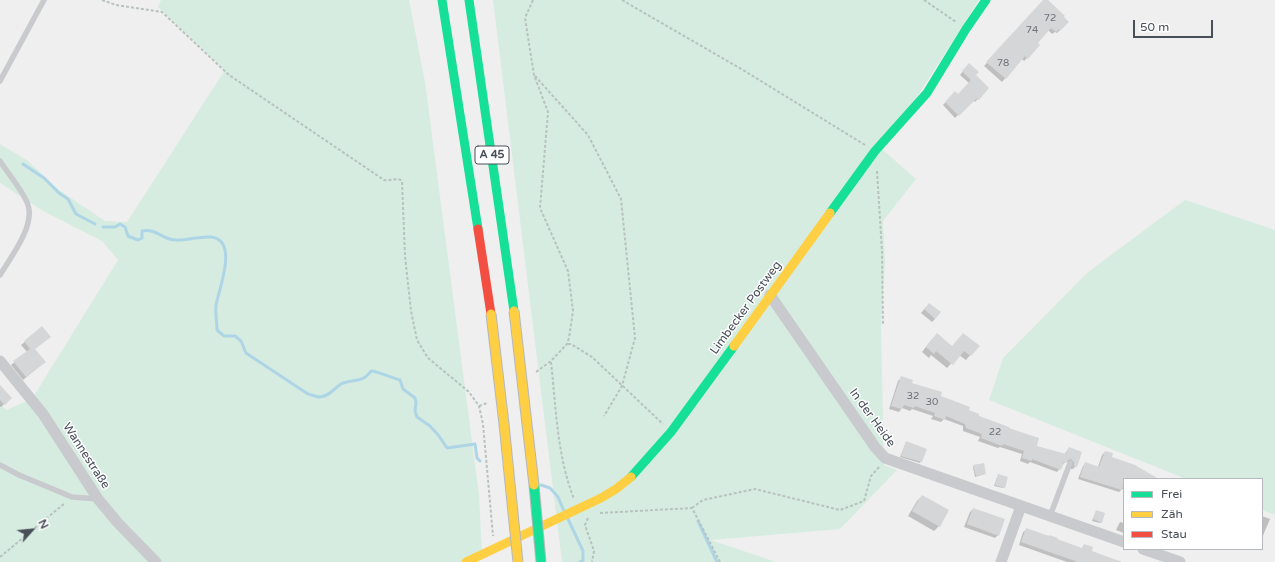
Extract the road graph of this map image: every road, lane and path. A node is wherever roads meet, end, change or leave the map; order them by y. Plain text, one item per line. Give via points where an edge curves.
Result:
1 (44, 0) edge
2 (102, 0) edge
3 (442, 0) edge
4 (469, 0) edge
5 (533, 0) edge
6 (622, 0) edge
7 (630, 0) edge
8 (924, 0) edge
9 (986, 0) edge
10 (628, 3) junction
11 (966, 29) junction
12 (534, 75) junction
13 (0, 81) edge
14 (875, 151) junction
15 (0, 161) edge
16 (0, 275) edge
17 (770, 295) junction
18 (883, 325) dead end
19 (567, 344) junction
20 (0, 361) edge
21 (551, 361) junction
22 (533, 374) dead end
23 (622, 386) junction
24 (490, 402) dead end
25 (479, 406) junction
26 (604, 416) dead end
27 (671, 432) junction
28 (886, 458) junction
29 (1070, 463) dead end
30 (0, 465) edge
31 (72, 497) junction
32 (98, 499) junction
33 (1021, 506) junction
34 (692, 508) junction
35 (577, 510) junction
36 (598, 513) dead end
37 (1050, 516) junction
38 (1123, 542) edge
39 (495, 547) junction
40 (1146, 550) edge
41 (0, 558) edge
42 (156, 562) edge
43 (466, 562) edge
44 (518, 562) edge
45 (541, 562) edge
46 (592, 562) edge
47 (720, 562) edge
48 (1001, 562) edge
49 (1180, 562) edge

1 - 13 lane
2 - 25 path via 116,5 162,12 229,75 384,180 402,181 410,311 417,340 428,358 468,392
3 - 44 main road, A 45, bridge via 491,314
4 - 45 main road, A 45, bridge via 514,311
5 - 12 path via 524,18
6 - 10 path
7 - 10 path
8 - 11 path
9 - 11 main road, Limbecker Postweg
10 - 14 path
11 - 14 main road, Limbecker Postweg via 927,93
12 - 19 path via 548,112 540,208 568,271 573,311
12 - 23 path via 588,135 621,199 635,338
14 - 17 main road, Limbecker Postweg
14 - 18 path via 882,251
15 - 16 lane via 28,204 30,212 24,234
17 - 27 main road, Limbecker Postweg
17 - 28 street, In der Heide via 875,447
19 - 21 path
19 - 23 path via 592,357
20 - 32 street, Wannestraße via 43,414
21 - 22 path
21 - 35 path via 565,475
23 - 26 path
23 - 27 path
24 - 25 path
25 - 39 path
27 - 35 main road, Limbecker Postweg via 628,480
28 - 33 street, In der Heide
28 - 34 path via 871,476 864,501 840,510 755,489 703,500
29 - 37 lane
30 - 31 lane
31 - 32 lane
31 - 41 path
32 - 42 street, Wannestraße
33 - 37 street, In der Heide
33 - 48 street
34 - 36 path
34 - 47 path
35 - 39 main road, Limbecker Postweg
35 - 46 path via 590,513 585,525 594,551
37 - 38 street, In der Heide
39 - 43 main road, Limbecker Postweg
40 - 49 street

